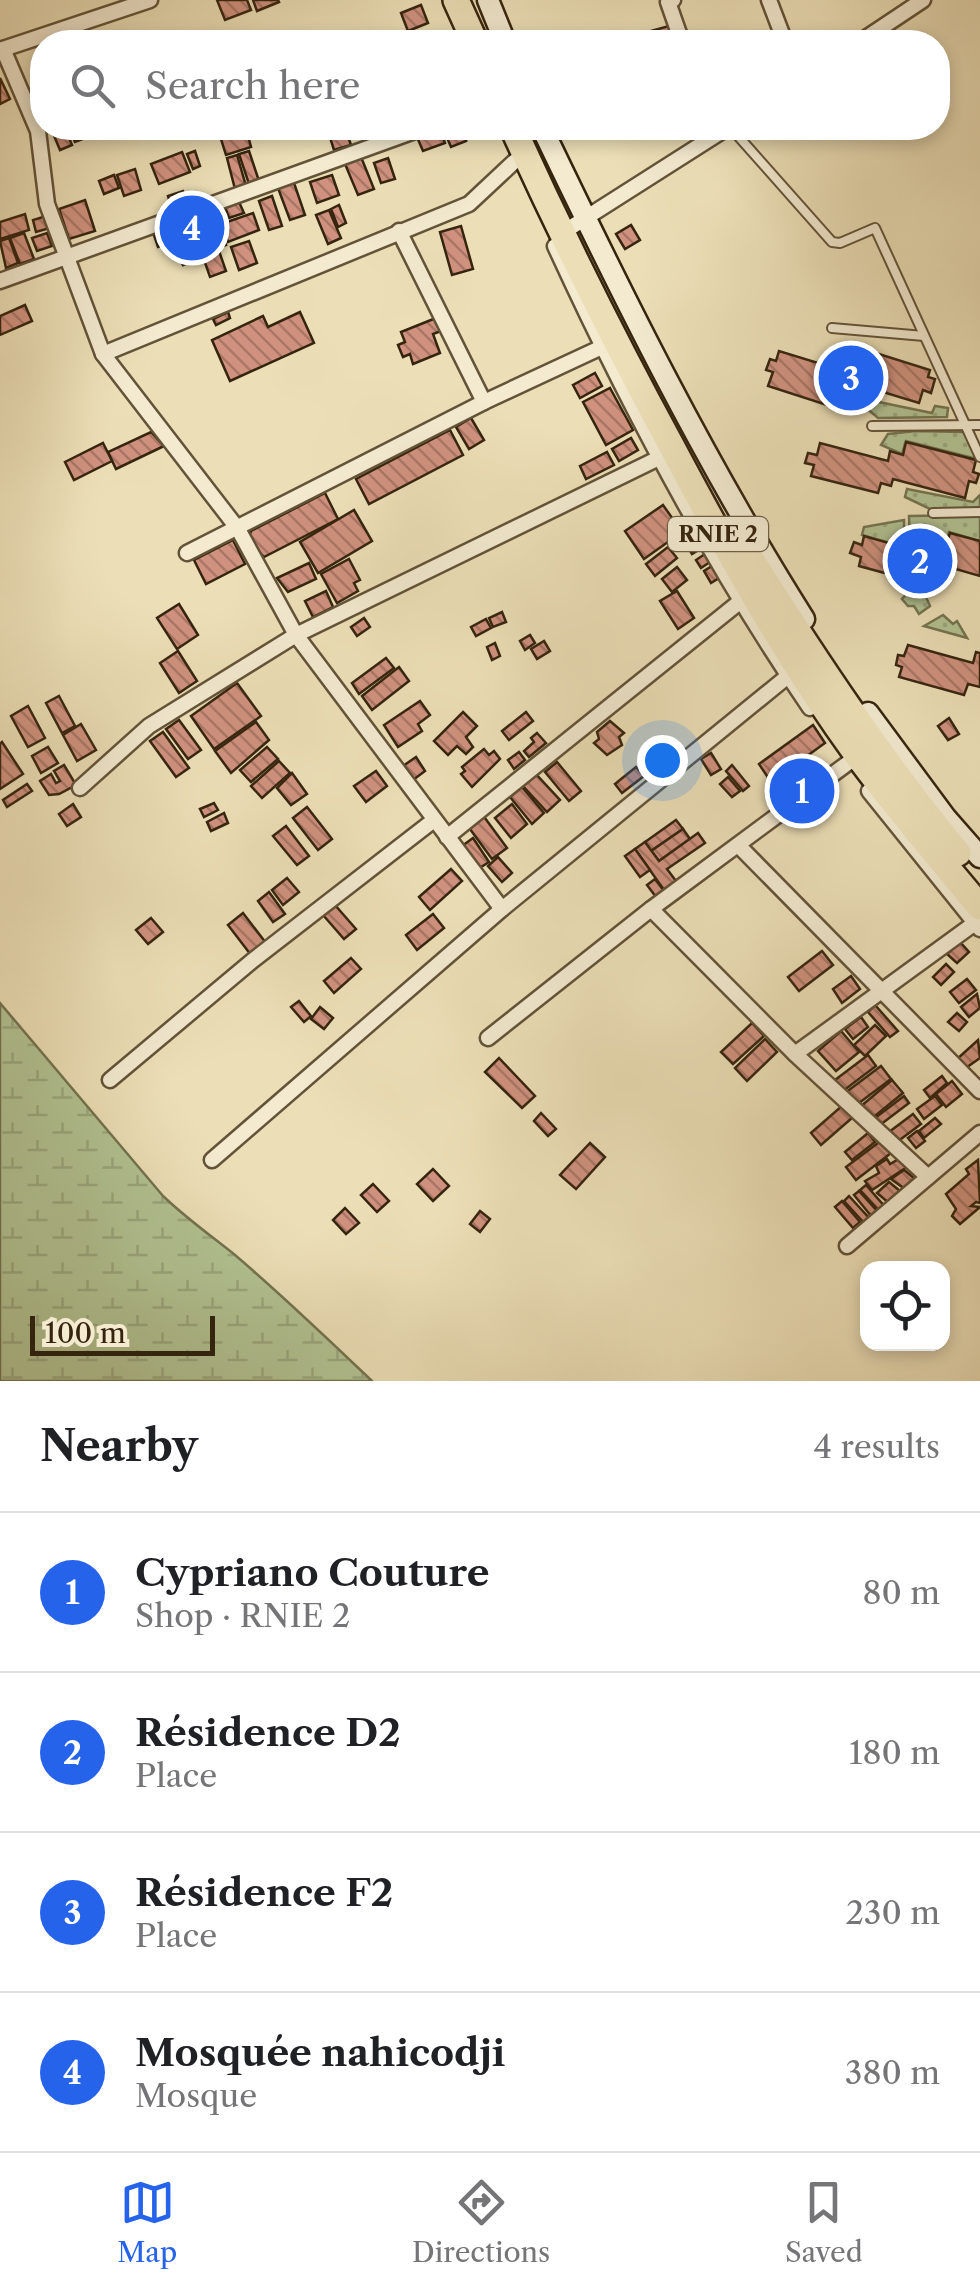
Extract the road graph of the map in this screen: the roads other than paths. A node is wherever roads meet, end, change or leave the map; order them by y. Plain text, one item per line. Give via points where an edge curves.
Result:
1 (150, 0) edge
2 (444, 0) edge
3 (456, 0) edge
4 (472, 0) edge
5 (488, 0) edge
6 (673, 0) edge
7 (770, 0) edge
8 (923, 0) edge
9 (59, 30) edge
10 (457, 30) edge
11 (469, 30) edge
12 (485, 30) edge
13 (499, 30) edge
14 (678, 30) edge
15 (781, 30) edge
16 (878, 30) edge
17 (30, 39) edge
18 (1, 49) edge
19 (30, 113) edge
20 (39, 140) edge
21 (391, 140) edge
22 (505, 140) edge
23 (518, 140) edge
24 (534, 140) edge
25 (547, 140) edge
26 (702, 140) edge
27 (740, 140) edge
28 (515, 161) junction
29 (579, 223) junction
30 (399, 232) junction
31 (65, 258) junction
32 (0, 281) edge
33 (832, 328) dead end
34 (924, 336) junction
35 (602, 348) junction
36 (103, 354) junction
37 (484, 402) junction
38 (964, 425) junction
39 (980, 425) edge
40 (872, 426) dead end
41 (662, 457) junction
42 (980, 457) edge
43 (980, 512) edge
44 (933, 513) dead end
45 (238, 528) junction
46 (187, 553) dead end
47 (742, 600) junction
48 (296, 636) junction
49 (788, 676) junction
50 (848, 763) junction
51 (80, 788) dead end
52 (434, 820) junction
53 (447, 837) junction
54 (739, 846) junction
55 (980, 857) edge
56 (980, 880) edge
57 (651, 909) junction
58 (502, 910) junction
59 (978, 920) edge
60 (882, 990) junction
61 (488, 1038) dead end
62 (795, 1054) junction
63 (110, 1080) dead end
64 (980, 1092) edge
65 (980, 1133) edge
66 (212, 1160) dead end
67 (928, 1177) junction
68 (847, 1246) dead end

1 - 9 street
2 - 10 street
3 - 11 highway
4 - 12 highway
5 - 13 street
6 - 14 street via 668,2
7 - 15 street
8 - 16 street
17 - 18 street
18 - 19 street
20 - 31 street via 47,204
21 - 31 street
22 - 28 street
23 - 59 highway, RNIE 2 / RNIE 2 via 614,340 776,634
24 - 29 highway, RNIE 2 / RNIE 2
25 - 29 street
26 - 29 street
27 - 34 lane via 832,242 875,228
28 - 30 street via 470,204
28 - 35 street
29 - 55 street via 794,603 878,728
29 - 56 highway, RNIE 2 / RNIE 2 via 684,442 748,555 878,753
30 - 36 street
30 - 37 street
31 - 32 street
31 - 36 street
33 - 34 lane
34 - 38 lane
35 - 37 street
35 - 41 street
36 - 45 street
37 - 45 street
38 - 39 lane
38 - 40 lane
38 - 42 lane
41 - 47 street
41 - 48 street
43 - 44 lane
45 - 46 street
45 - 48 street
47 - 49 street
47 - 53 street
48 - 51 street via 149,726
48 - 52 street
49 - 50 street
49 - 58 street
50 - 54 street
50 - 59 street
52 - 53 street
52 - 63 street
53 - 58 street
54 - 57 street
54 - 60 street
57 - 61 street
57 - 62 street
58 - 66 street
59 - 60 street
60 - 62 street
60 - 64 street
62 - 67 street
65 - 67 street
67 - 68 street

